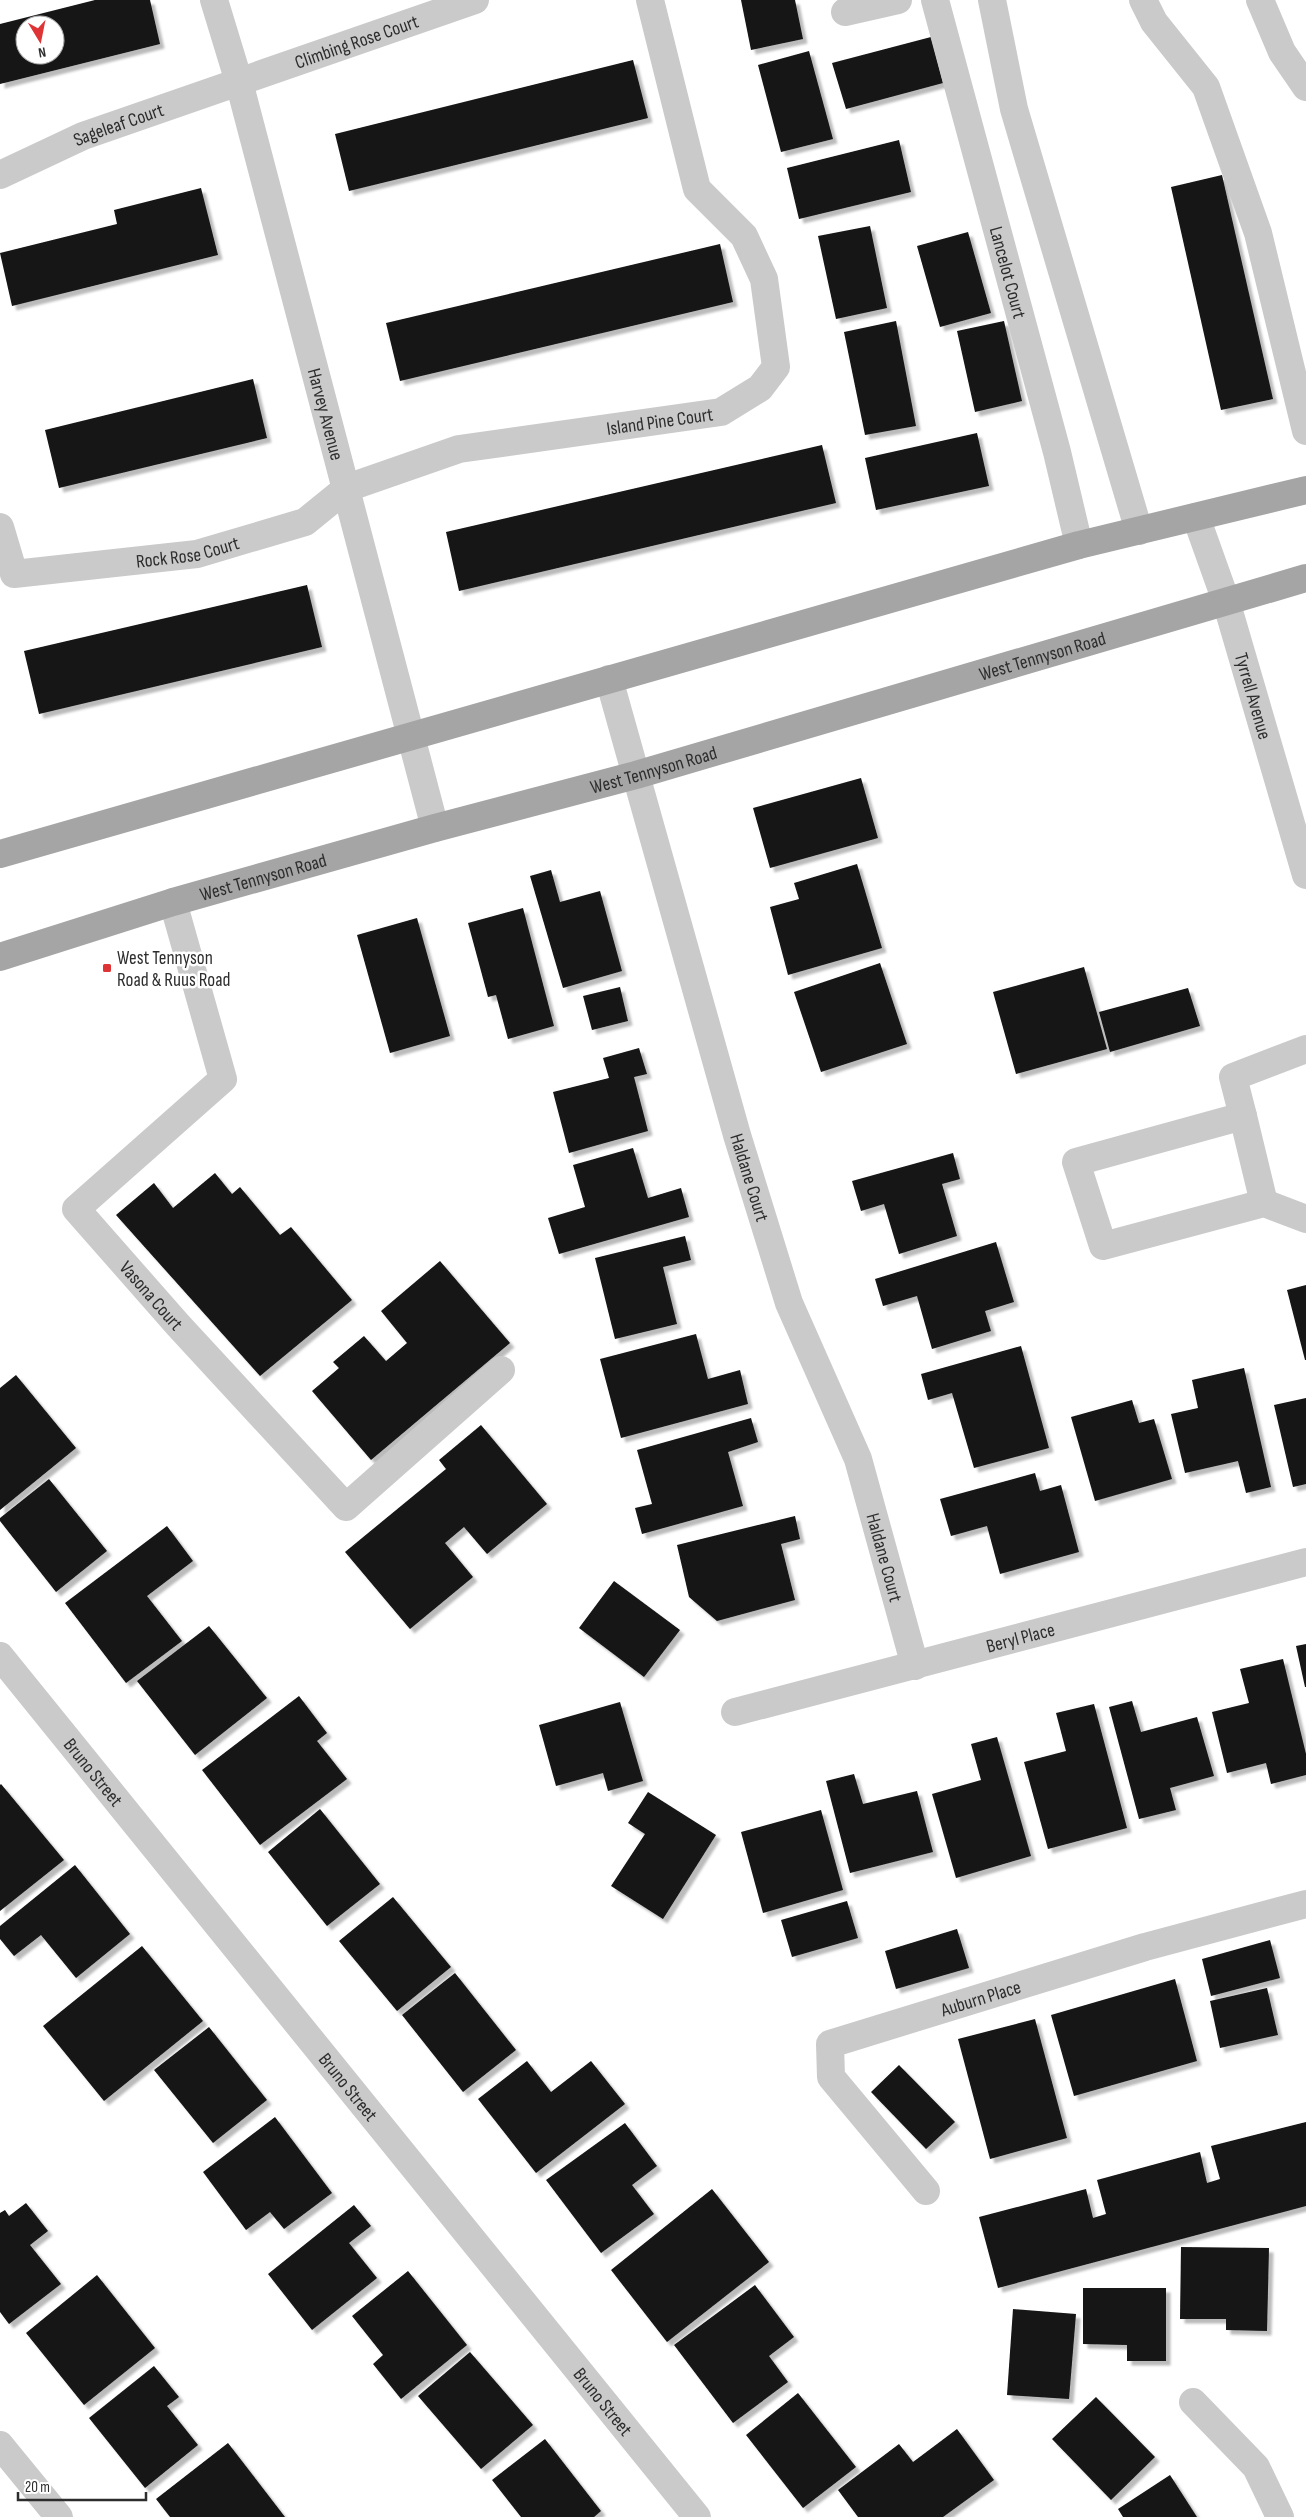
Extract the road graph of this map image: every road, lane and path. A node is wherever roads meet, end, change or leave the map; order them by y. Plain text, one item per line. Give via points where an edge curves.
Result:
1 (214, 0) edge
2 (475, 0) edge
3 (650, 0) edge
4 (898, 0) edge
5 (935, 0) edge
6 (992, 0) edge
7 (1143, 0) edge
8 (1260, 0) edge
9 (845, 12) dead end
10 (239, 82) junction
11 (1306, 87) edge
12 (0, 175) edge
13 (1306, 431) edge
14 (347, 488) junction
15 (1306, 490) edge
16 (1196, 517) junction
17 (0, 527) edge
18 (1138, 531) junction
19 (1079, 545) junction
20 (1306, 578) edge
21 (1226, 601) junction
22 (609, 679) junction
23 (409, 736) junction
24 (636, 775) junction
25 (435, 828) junction
26 (0, 854) edge
27 (1306, 875) edge
28 (173, 902) junction
29 (0, 957) edge
30 (1306, 1049) edge
31 (1243, 1116) junction
32 (1264, 1203) junction
33 (1306, 1219) edge
34 (501, 1370) dead end
35 (1306, 1562) edge
36 (0, 1656) edge
37 (915, 1666) junction
38 (735, 1712) dead end
39 (1306, 1904) edge
40 (926, 2191) dead end
41 (1193, 2402) dead end
42 (0, 2445) edge
43 (59, 2517) edge
44 (697, 2517) edge
45 (1280, 2517) edge

1 - 10 street, Harvey Avenue
2 - 10 street, Climbing Rose Court
3 - 14 street, Island Pine Court via 697,190 744,236 764,279 776,367 760,388 721,412 460,449
4 - 9 street
5 - 19 street, Lancelot Court
6 - 18 street via 1014,109
7 - 13 street via 1154,22 1206,87 1258,233
8 - 11 street via 1282,52
10 - 12 street, Sageleaf Court via 83,136
10 - 14 street, Harvey Avenue
14 - 17 street, Rock Rose Court via 305,522 197,554 14,574
14 - 23 street, Harvey Avenue
15 - 16 main road
16 - 18 main road
16 - 21 street, Tyrrell Avenue
18 - 19 main road
19 - 22 main road
20 - 21 main road, West Tennyson Road
21 - 24 main road, West Tennyson Road
21 - 27 street, Tyrrell Avenue
22 - 23 main road
22 - 24 street, Haldane Court
23 - 25 street, Harvey Avenue
23 - 26 main road
24 - 25 main road, West Tennyson Road
24 - 37 street, Haldane Court via 777,1266 789,1303 858,1459
25 - 28 main road, West Tennyson Road
28 - 29 main road, West Tennyson Road
28 - 34 street, Vasona Court via 223,1079 76,1209 346,1507
30 - 31 street via 1233,1078
31 - 32 street
31 - 32 street via 1076,1162 1103,1246
32 - 33 street
35 - 37 street, Beryl Place
36 - 44 street, Bruno Street
37 - 38 street, Beryl Place
39 - 40 street, Auburn Place via 1145,1947 830,2044 830,2077
41 - 45 street via 1256,2466
42 - 43 street

